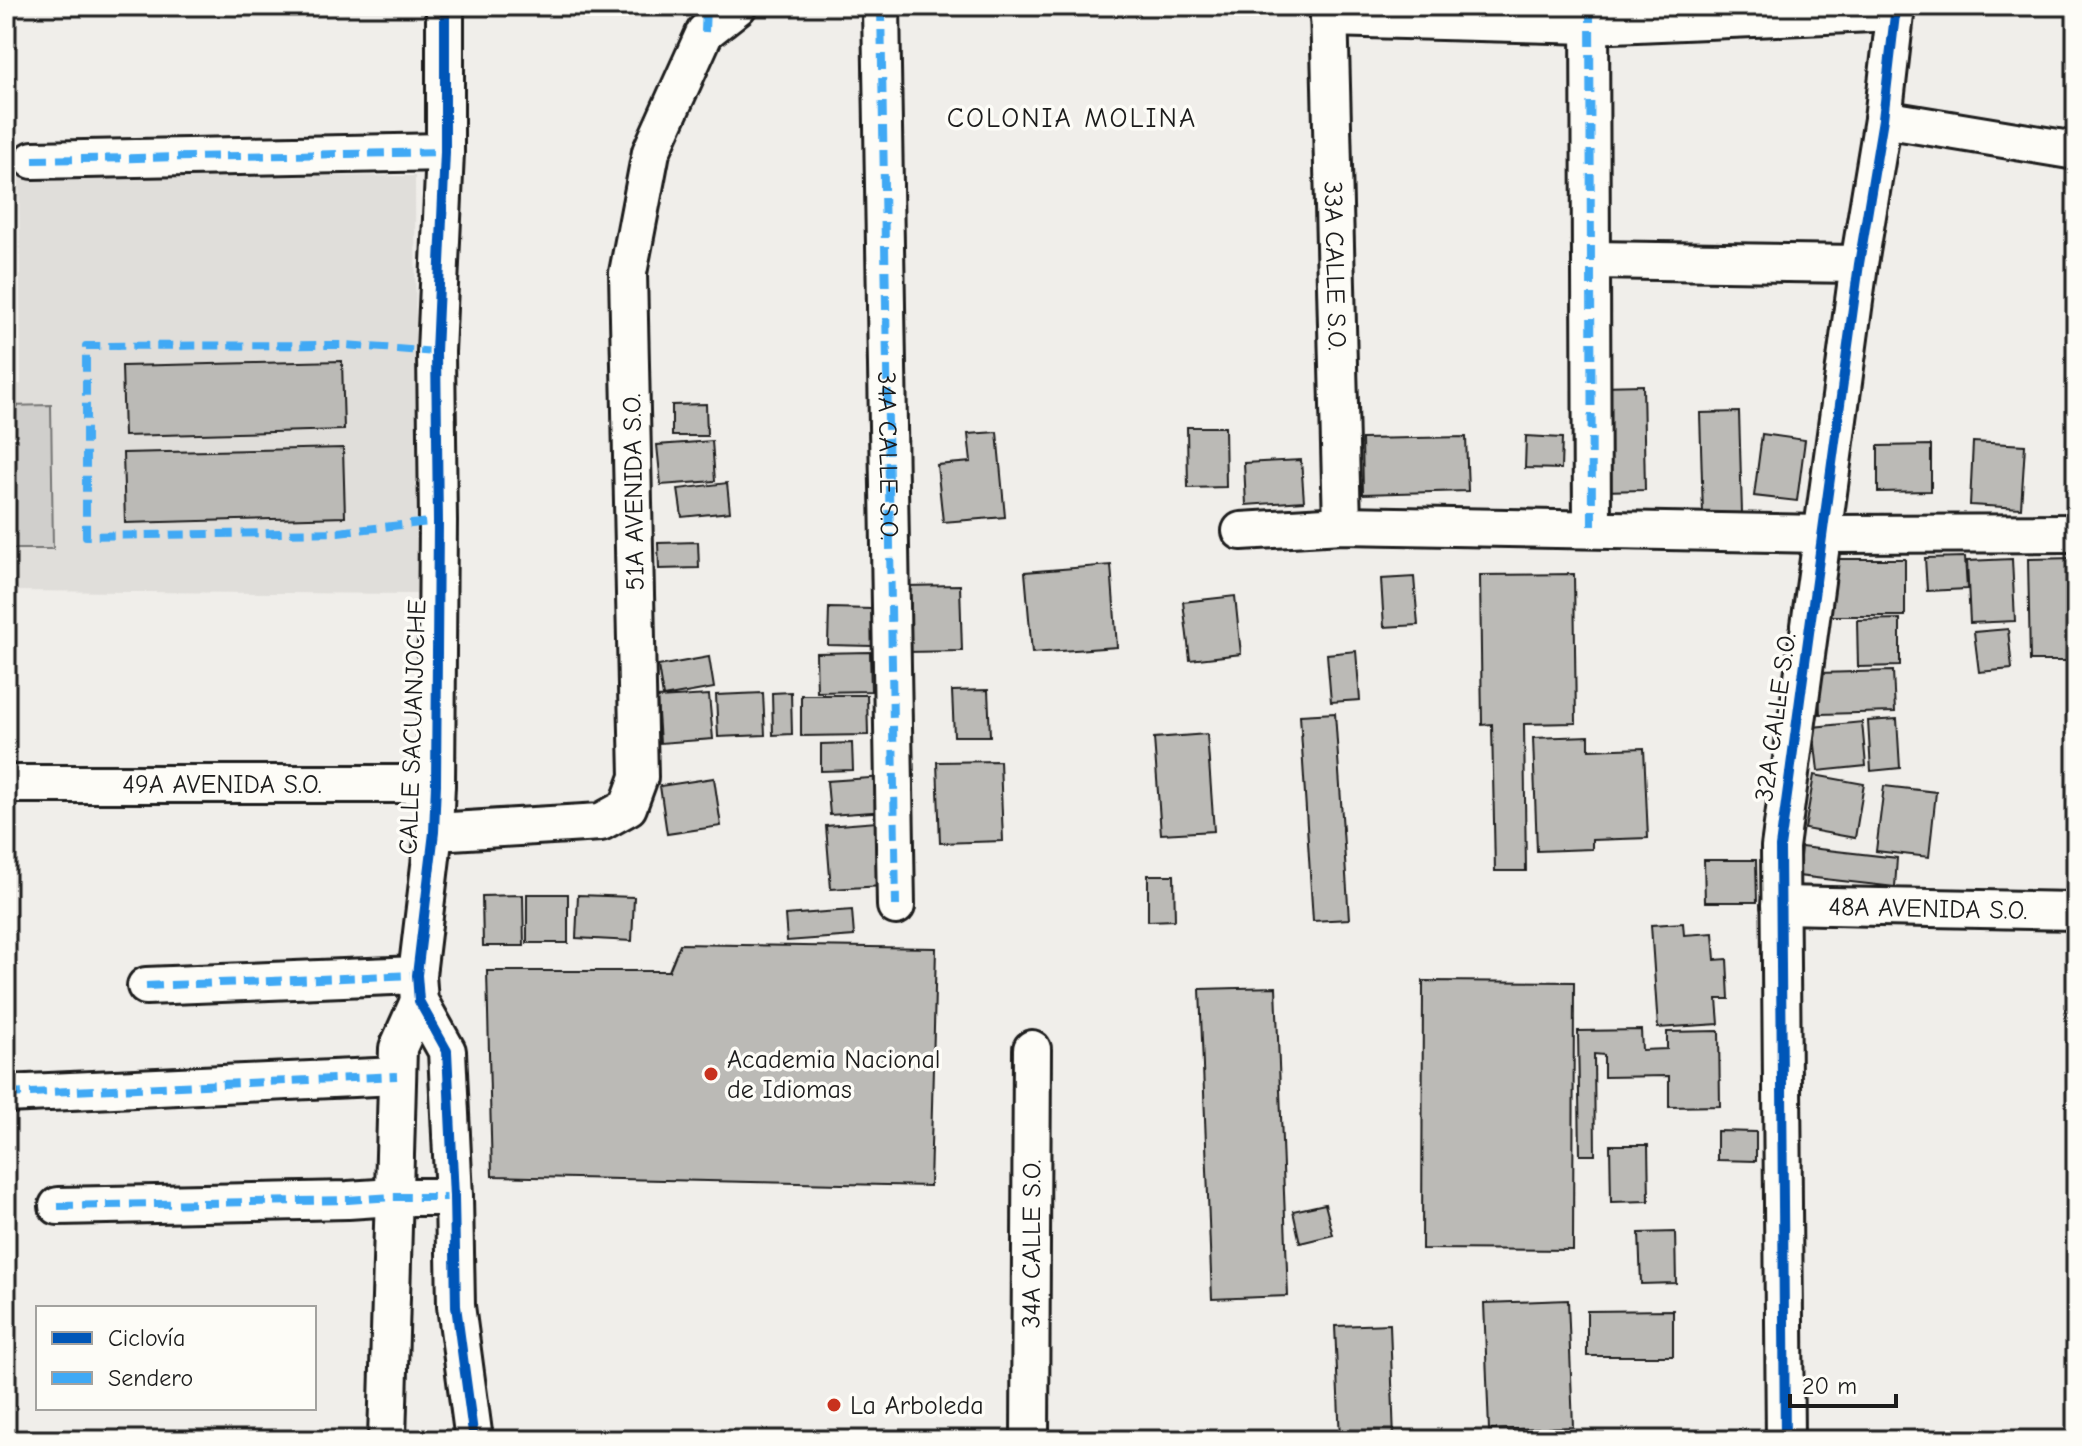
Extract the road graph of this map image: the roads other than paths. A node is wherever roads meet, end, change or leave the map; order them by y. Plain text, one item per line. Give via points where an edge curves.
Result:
1 (445, 6) edge
2 (738, 6) edge
3 (881, 6) edge
4 (1896, 9) edge
5 (1329, 12) edge
6 (1590, 15) edge
7 (705, 19) edge
8 (1883, 119) junction
9 (2076, 151) edge
10 (445, 152) junction
11 (33, 160) dead end
12 (1592, 260) junction
13 (1859, 264) junction
14 (1342, 525) junction
15 (1592, 529) junction
16 (1241, 531) dead end
17 (2076, 533) edge
18 (1823, 534) junction
19 (6, 784) edge
20 (436, 784) junction
21 (434, 832) junction
22 (1780, 905) junction
23 (896, 906) dead end
24 (2076, 911) edge
25 (146, 986) dead end
26 (418, 988) junction
27 (1032, 1049) dead end
28 (397, 1076) junction
29 (6, 1094) edge
30 (393, 1197) junction
31 (454, 1197) junction
32 (58, 1206) dead end
33 (387, 1440) edge
34 (474, 1440) edge
35 (1030, 1440) edge
36 (1785, 1440) edge

1 - 10 street, CALLE SACUANJOCHE
2 - 7 street, 51A AVENIDA S.O.
3 - 23 street, 34A CALLE S.O.
4 - 6 street
4 - 8 street, 32A CALLE S.O.
5 - 6 street
5 - 14 street, 33A CALLE S.O.
6 - 12 street
7 - 21 street, 51A AVENIDA S.O. via 651,152 628,273 639,777 628,807 601,822
8 - 9 street
8 - 13 street, 32A CALLE S.O.
10 - 11 street
10 - 20 street, CALLE SACUANJOCHE via 436,352
12 - 13 street
12 - 15 street
13 - 18 street, 32A CALLE S.O.
14 - 15 street
14 - 16 street
15 - 18 street
17 - 18 street
18 - 22 street, 32A CALLE S.O. via 1780,847
19 - 20 street, 49A AVENIDA S.O.
20 - 21 street, CALLE SACUANJOCHE
21 - 26 street, CALLE SACUANJOCHE
22 - 24 street, 48A AVENIDA S.O.
22 - 36 street, 32A CALLE S.O.
25 - 26 street
26 - 28 street, CALLE SACUANJOCHE via 398,1048
26 - 31 street via 447,1051
27 - 35 street, 34A CALLE S.O.
28 - 29 street
28 - 30 street, CALLE SACUANJOCHE
30 - 31 street
30 - 32 street
30 - 33 street, CALLE SACUANJOCHE
31 - 34 street via 456,1306

